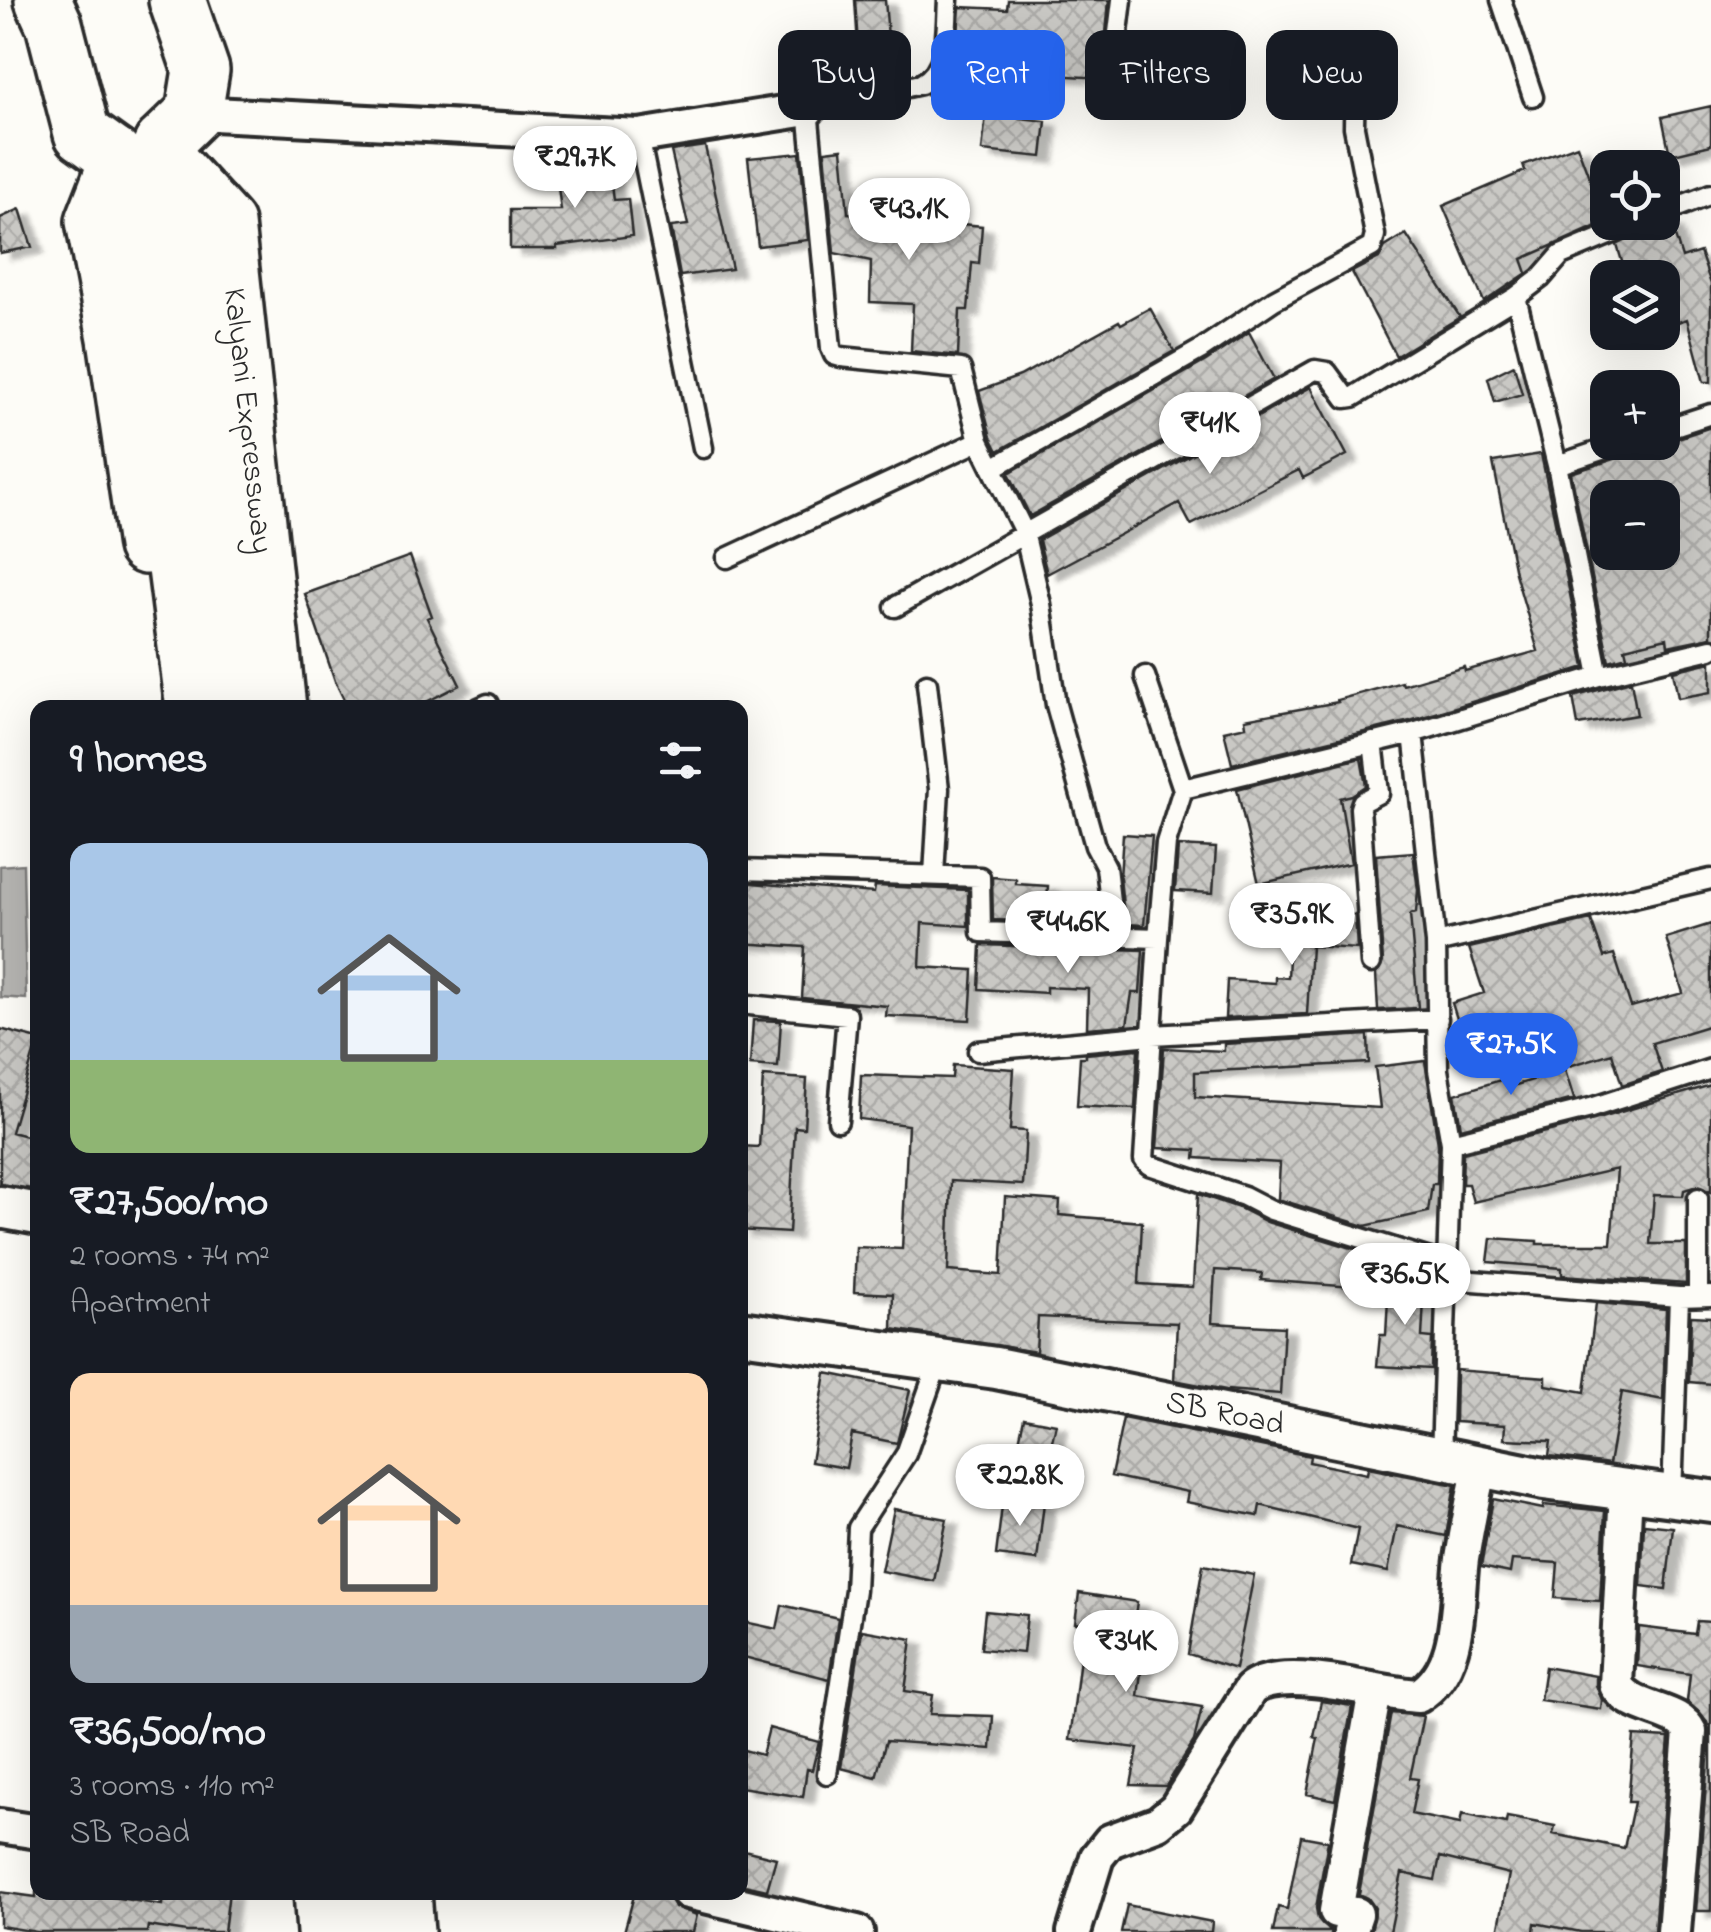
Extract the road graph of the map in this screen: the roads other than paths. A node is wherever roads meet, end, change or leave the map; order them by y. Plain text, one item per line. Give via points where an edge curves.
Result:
1 (43, 0) edge
2 (176, 0) edge
3 (948, 0) edge
4 (1122, 0) edge
5 (1501, 0) edge
6 (1118, 30) edge
7 (911, 86) edge
8 (1533, 98) dead end
9 (778, 114) edge
10 (809, 120) edge
11 (1354, 120) edge
12 (639, 136) junction
13 (150, 147) junction
14 (1711, 194) edge
15 (1680, 206) edge
16 (1597, 240) edge
17 (1516, 297) junction
18 (1711, 414) edge
19 (1680, 424) edge
20 (979, 441) junction
21 (703, 448) dead end
22 (1590, 454) edge
23 (1557, 465) junction
24 (993, 468) junction
25 (1024, 532) junction
26 (726, 558) dead end
27 (895, 607) dead end
28 (1711, 648) edge
29 (1145, 676) dead end
30 (1599, 676) junction
31 (927, 684) dead end
32 (166, 700) edge
33 (193, 700) edge
34 (236, 700) edge
35 (277, 700) edge
36 (1413, 733) junction
37 (1373, 742) junction
38 (1183, 788) junction
39 (748, 870) edge
40 (934, 875) junction
41 (1711, 878) edge
42 (1114, 934) junction
43 (1158, 938) junction
44 (1436, 943) junction
45 (1371, 963) dead end
46 (748, 1005) edge
47 (1438, 1020) junction
48 (1152, 1035) junction
49 (978, 1051) dead end
50 (1711, 1069) edge
51 (838, 1121) dead end
52 (1452, 1143) junction
53 (1698, 1198) dead end
54 (0, 1207) edge
55 (30, 1213) edge
56 (1447, 1272) junction
57 (1696, 1297) edge
58 (748, 1333) edge
59 (939, 1360) junction
60 (1461, 1462) junction
61 (1626, 1490) junction
62 (1691, 1498) edge
63 (1375, 1692) junction
64 (828, 1774) dead end
65 (0, 1826) edge
66 (30, 1831) edge
67 (300, 1900) edge
68 (323, 1900) edge
69 (371, 1900) edge
70 (404, 1900) edge
71 (722, 1900) edge
72 (302, 1932) edge
73 (325, 1932) edge
74 (373, 1932) edge
75 (406, 1932) edge
76 (857, 1932) edge
77 (1074, 1932) edge
78 (1350, 1932) edge
79 (1674, 1932) edge

1 - 13 highway, Kalyani Expressway via 82,133
2 - 13 highway via 201,70
3 - 7 lane via 938,70
4 - 6 lane
5 - 8 lane
9 - 12 street
10 - 20 lane via 834,355 956,366
11 - 24 lane via 1376,235 1372,247
12 - 13 street
12 - 21 lane
13 - 32 highway via 94,221
13 - 33 highway via 139,281
13 - 34 highway via 189,282
13 - 35 highway, Kalyani Expressway via 226,224
14 - 15 lane
16 - 17 lane via 1561,255
17 - 23 lane
17 - 25 lane via 1349,399 1328,372 1315,370
18 - 19 lane
20 - 24 lane
20 - 26 lane
22 - 23 lane
23 - 30 lane
24 - 25 lane
25 - 27 lane
25 - 42 lane via 1056,705 1106,868
28 - 30 lane
29 - 38 lane
30 - 36 lane
31 - 40 lane via 939,788
36 - 37 lane
36 - 44 lane
37 - 38 lane
37 - 45 lane via 1379,793 1360,808
38 - 43 lane via 1166,843
39 - 40 lane
40 - 42 lane via 982,878 980,932
41 - 44 lane
42 - 43 lane
43 - 48 lane
44 - 47 lane
46 - 51 lane via 847,1015
47 - 48 lane
47 - 52 lane via 1441,1092
48 - 49 lane
48 - 56 lane via 1142,1151 1149,1165
50 - 52 lane
52 - 56 lane
53 - 57 lane
54 - 55 street
56 - 57 lane
56 - 60 lane
57 - 62 lane
58 - 59 street, SB Road
59 - 60 street, SB Road
59 - 64 lane via 906,1454 858,1528
60 - 61 street, SB Road
60 - 63 street via 1460,1606 1447,1658 1430,1689 1418,1696
61 - 62 street, SB Road
61 - 79 street via 1616,1685 1630,1700 1683,1722 1690,1732
63 - 77 street via 1333,1683 1258,1683 1176,1808 1158,1824 1110,1841 1097,1858
63 - 78 street via 1336,1910 1356,1914
65 - 66 street
67 - 72 highway
68 - 73 highway
69 - 74 highway
70 - 75 highway
71 - 76 street

